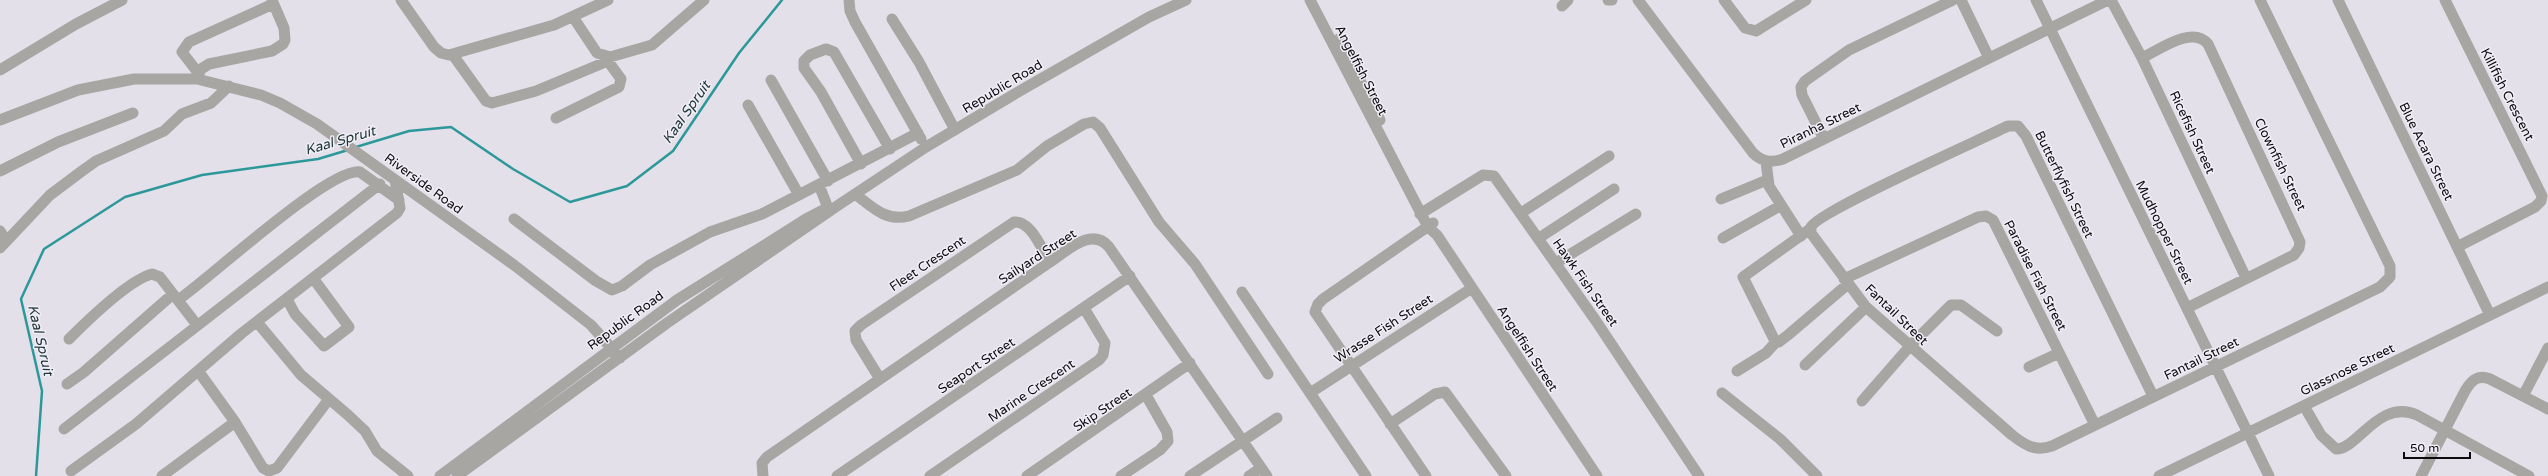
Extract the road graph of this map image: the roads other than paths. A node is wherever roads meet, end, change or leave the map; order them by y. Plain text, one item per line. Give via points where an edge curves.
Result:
1 (122, 0) edge
2 (401, 0) edge
3 (608, 0) edge
4 (704, 0) edge
5 (849, 0) edge
6 (1186, 0) edge
7 (1310, 0) edge
8 (1315, 0) edge
9 (1608, 0) edge
10 (1612, 0) edge
11 (1638, 0) edge
12 (1724, 0) edge
13 (1806, 0) edge
14 (1953, 0) edge
15 (1961, 0) edge
16 (2036, 0) edge
17 (2109, 0) edge
18 (2260, 0) edge
19 (2338, 0) edge
20 (2445, 0) edge
21 (272, 2) edge
22 (573, 17) junction
23 (892, 19) dead end
24 (2050, 29) junction
25 (453, 55) junction
26 (1989, 58) junction
27 (2142, 58) junction
28 (607, 59) junction
29 (0, 70) edge
30 (198, 77) junction
31 (772, 80) dead end
32 (229, 86) junction
33 (748, 105) dead end
34 (133, 113) dead end
35 (556, 118) dead end
36 (0, 120) edge
37 (955, 130) junction
38 (918, 134) junction
39 (1824, 139) junction
40 (926, 148) junction
41 (890, 149) junction
42 (1609, 156) dead end
43 (1766, 161) junction
44 (860, 164) junction
45 (0, 171) edge
46 (395, 180) junction
47 (1767, 180) junction
48 (823, 183) junction
49 (380, 184) junction
50 (1614, 189) dead end
51 (855, 194) junction
52 (799, 195) junction
53 (1721, 199) dead end
54 (399, 200) junction
55 (1780, 206) junction
56 (832, 207) junction
57 (1423, 212) junction
58 (1521, 213) junction
59 (1636, 214) dead end
60 (514, 219) dead end
61 (1430, 225) junction
62 (1811, 226) junction
63 (0, 231) edge
64 (1801, 236) junction
65 (1538, 238) junction
66 (1723, 238) dead end
67 (3, 244) edge
68 (2457, 247) junction
69 (1050, 262) junction
70 (1556, 263) junction
71 (1130, 276) junction
72 (313, 278) junction
73 (2246, 278) junction
74 (1846, 281) junction
75 (2548, 287) edge
76 (1472, 288) junction
77 (1242, 292) dead end
78 (176, 297) junction
79 (287, 299) junction
80 (1084, 308) junction
81 (1866, 308) junction
82 (2187, 308) junction
83 (2490, 315) junction
84 (257, 322) junction
85 (197, 325) junction
86 (1996, 331) dead end
87 (69, 339) dead end
88 (1776, 342) junction
89 (1910, 346) junction
90 (612, 347) junction
91 (2548, 348) edge
92 (2059, 353) junction
93 (620, 358) junction
94 (1190, 363) junction
95 (1350, 365) junction
96 (1805, 365) dead end
97 (2029, 367) dead end
98 (2215, 367) junction
99 (1737, 371) dead end
100 (199, 372) junction
101 (1268, 374) dead end
102 (880, 379) junction
103 (66, 384) dead end
104 (1310, 392) junction
105 (1722, 393) dead end
106 (1146, 395) junction
107 (2153, 396) junction
108 (2523, 396) junction
109 (328, 399) junction
110 (1862, 401) dead end
111 (2304, 406) junction
112 (2548, 409) edge
113 (1277, 418) dead end
114 (235, 422) junction
115 (1390, 424) junction
116 (2095, 425) junction
117 (64, 429) dead end
118 (2444, 431) junction
119 (2247, 434) junction
120 (1243, 440) junction
121 (71, 471) dead end
122 (1264, 472) edge
123 (763, 475) edge
124 (162, 476) edge
125 (408, 476) edge
126 (440, 476) edge
127 (457, 476) edge
128 (837, 476) edge
129 (930, 476) edge
130 (1028, 476) edge
131 (1121, 476) edge
132 (1190, 476) edge
133 (1249, 476) edge
134 (1366, 476) edge
135 (1426, 476) edge
136 (1506, 476) edge
137 (1597, 476) edge
138 (1699, 476) edge
139 (1817, 476) edge
140 (2158, 476) edge
141 (2268, 476) edge
142 (2421, 476) edge
143 (2529, 476) edge

1 - 29 street via 76,24
2 - 25 street via 438,51 445,55
3 - 22 street
4 - 28 street via 652,45
5 - 38 street via 850,11
6 - 37 street, Republic Road via 1122,32
7 - 57 street, Angelfish Street
8 - 57 street, Angelfish Street via 1350,59
9 - 10 street
11 - 43 street via 1753,153
12 - 13 street via 1745,28 1756,31
14 - 39 street via 1849,50 1805,81 1801,87 1802,95
15 - 26 street
16 - 24 street, Mudhopper Street
17 - 24 street
17 - 27 street, Ricefish Street
18 - 98 street, Fantail Street via 2390,266 2390,275 2380,287
19 - 68 street, Blue Acara Street
20 - 68 street, Killifish Crescent via 2542,196 2535,207
21 - 30 street via 184,46 182,52
21 - 30 street via 285,34 285,40 280,48 209,64 204,66
22 - 25 street via 534,32
22 - 28 street via 592,48
23 - 37 street
24 - 26 street, Piranha Street
24 - 82 street, Mudhopper Street
25 - 28 street via 486,101 492,103 536,91
26 - 39 street, Piranha Street
27 - 73 street, Ricefish Street
27 - 73 street, Clownfish Street via 2186,37 2195,36 2205,41 2284,203 2298,233 2299,248 2294,255
28 - 35 street via 622,79 619,87
30 - 32 street, Riverside Road
30 - 36 street, Riverside Road via 152,77 98,84
31 - 48 street
32 - 46 street, Riverside Road via 280,102 346,144
32 - 67 street via 211,103 177,117 164,131 96,161 82,170 50,194
33 - 52 street
34 - 45 street via 58,142
37 - 40 street, Republic Road
38 - 40 street
38 - 41 street
39 - 43 street, Piranha Street via 1783,159
40 - 51 street, Republic Road
41 - 44 street
41 - 44 street via 834,52 826,49 810,55 804,61 804,68 821,92
42 - 58 street
43 - 47 street
44 - 48 street
46 - 54 street
46 - 90 street, Riverside Road via 576,312
47 - 53 street
47 - 55 street
48 - 52 street
48 - 56 street
49 - 54 street
49 - 78 street via 360,172 353,171 336,178
49 - 85 street
50 - 65 street
51 - 56 street, Republic Road
51 - 101 street via 883,215 899,219 909,216 1017,170 1047,146 1084,124 1093,122 1100,128 1159,222 1195,264
52 - 60 street via 747,220 710,232 650,265 622,286 612,290 590,277
54 - 72 street via 400,208 397,213
55 - 64 street
55 - 66 street
56 - 90 street, Republic Road via 725,268
56 - 93 street, Republic Road
57 - 58 street, Hawk Fish Street via 1487,174 1494,176
57 - 61 street, Angelfish Street
58 - 65 street, Hawk Fish Street
59 - 70 street
61 - 76 street, Angelfish Street
61 - 95 street via 1318,304 1315,312
62 - 64 street
62 - 74 street, Fantail Street
62 - 107 street, Butterflyfish Street via 1821,217 1993,133 2008,126 2018,126 2026,136
63 - 67 street
64 - 88 street via 1742,277
65 - 70 street, Hawk Fish Street
68 - 83 street, Blue Acara Street
69 - 71 street, Sailyard Street via 1086,239 1096,238 1105,242
69 - 102 street, Sailyard Street
69 - 102 street, Fleet Crescent via 1027,226 1014,222 861,325 856,331 856,340
70 - 138 street, Hawk Fish Street
71 - 80 street, Seaport Street
71 - 94 street, Sailyard Street
72 - 79 street
72 - 79 street via 349,327 324,346 295,314
73 - 82 street, Clownfish Street
74 - 81 street, Fantail Street
74 - 88 street, Paradise Fish Street via 1788,335
74 - 92 street, Paradise Fish Street via 1971,219 1986,216 1993,220
75 - 83 street, Glassnose Street
76 - 95 street, Wrasse Fish Street
76 - 137 street, Angelfish Street
77 - 104 street
78 - 85 street
78 - 87 street via 156,274 147,275
78 - 103 street
79 - 84 street
80 - 128 street, Seaport Street
80 - 129 street, Marine Crescent via 1106,343 1099,360
81 - 89 street, Fantail Street
81 - 96 street
82 - 98 street, Mudhopper Street
83 - 111 street, Glassnose Street
84 - 100 street
84 - 109 street via 292,365
85 - 117 street via 89,412
86 - 89 street via 1955,303 1942,311
88 - 99 street, Paradise Fish Street via 1766,353
89 - 110 street
89 - 116 street, Fantail Street via 2029,447 2040,449 2052,446
90 - 93 street, Riverside Road
90 - 126 street, Republic Road
91 - 108 street
92 - 97 street
92 - 116 street, Paradise Fish Street
93 - 127 street, Republic Road
94 - 106 street, Skip Street
94 - 120 street, Sailyard Street
95 - 104 street, Wrasse Fish Street
95 - 115 street
98 - 107 street, Fantail Street
98 - 119 street, Mudhopper Street
100 - 114 street
100 - 121 street via 136,424
102 - 123 street, Sailyard Street via 767,458 762,463
104 - 134 street
105 - 139 street via 1780,439
106 - 130 street, Skip Street
106 - 131 street via 1167,432 1168,442
107 - 116 street, Fantail Street
108 - 112 street
108 - 118 street via 2490,379 2478,378 2470,384
109 - 114 street via 277,468 269,470 263,468
109 - 125 street via 365,431 377,451
111 - 118 street via 2321,435 2336,449 2347,446 2368,427 2399,411 2412,413
111 - 119 street, Glassnose Street
113 - 120 street
114 - 124 street
115 - 135 street
115 - 136 street via 1435,394 1446,392
118 - 142 street
118 - 143 street
119 - 140 street, Glassnose Street
119 - 141 street, Mudhopper Street
120 - 122 street, Sailyard Street
120 - 132 street
122 - 133 street

